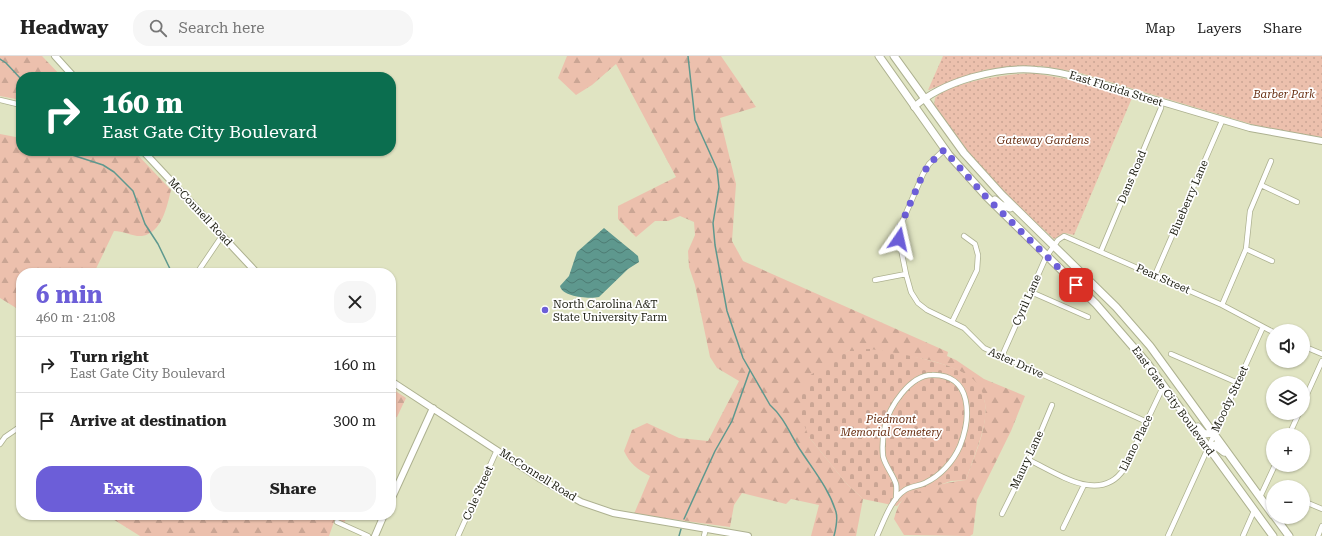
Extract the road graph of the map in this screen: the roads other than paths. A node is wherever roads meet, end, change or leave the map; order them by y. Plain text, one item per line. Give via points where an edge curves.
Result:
1 (55, 56) edge
2 (879, 56) edge
3 (894, 56) edge
4 (69, 72) edge
5 (923, 98) junction
6 (0, 100) edge
7 (1161, 103) junction
8 (16, 104) edge
9 (914, 107) junction
10 (1222, 121) junction
11 (1322, 141) edge
12 (946, 152) junction
13 (148, 156) edge
14 (1271, 161) dead end
15 (1261, 185) junction
16 (1297, 202) dead end
17 (1013, 206) junction
18 (222, 236) junction
19 (964, 236) dead end
20 (1054, 245) junction
21 (1246, 249) junction
22 (1101, 251) junction
23 (1046, 257) junction
24 (1272, 262) dead end
25 (200, 268) edge
26 (252, 268) edge
27 (906, 274) junction
28 (1155, 275) junction
29 (875, 280) dead end
30 (1031, 292) junction
31 (1222, 305) junction
32 (1088, 317) dead end
33 (952, 322) junction
34 (1263, 327) junction
35 (1266, 328) edge
36 (1310, 349) edge
37 (1171, 354) dead end
38 (1322, 354) edge
39 (1002, 356) junction
40 (1322, 361) edge
41 (1238, 383) junction
42 (396, 384) edge
43 (1164, 385) junction
44 (1310, 388) edge
45 (1052, 406) dead end
46 (433, 408) junction
47 (1183, 413) junction
48 (1146, 422) junction
49 (16, 429) edge
50 (1214, 433) junction
51 (0, 444) edge
52 (1208, 448) junction
53 (497, 450) junction
54 (1029, 460) junction
55 (1240, 469) junction
56 (1266, 484) edge
57 (1084, 485) junction
58 (396, 489) edge
59 (1260, 497) junction
60 (896, 499) junction
61 (1310, 503) edge
62 (1266, 505) edge
63 (1322, 509) edge
64 (1254, 511) junction
65 (1002, 514) dead end
66 (382, 520) edge
67 (337, 522) dead end
68 (1280, 524) edge
69 (1322, 526) edge
70 (706, 528) junction
71 (1063, 528) dead end
72 (368, 536) edge
73 (375, 536) edge
74 (458, 536) edge
75 (704, 536) edge
76 (748, 536) edge
77 (877, 536) edge
78 (1168, 536) edge
79 (1243, 536) edge
80 (1273, 536) edge
81 (1289, 536) edge
82 (1318, 536) edge

1 - 4 street
2 - 9 main road, East Gate City Boulevard
3 - 5 main road, East Gate City Boulevard
5 - 7 street, East Florida Street via 952,84 984,74 1036,69 1076,77
5 - 9 street, East Florida Street
5 - 17 main road, East Gate City Boulevard via 964,153
6 - 8 street
7 - 10 street, East Florida Street
7 - 22 street, Dans Road
9 - 12 main road, East Gate City Boulevard
10 - 11 street, East Florida Street via 1283,136
10 - 28 street, Blueberry Lane
12 - 17 main road via 1001,205 1010,208
12 - 23 main road, East Gate City Boulevard via 987,198
12 - 27 street, Aster Drive via 929,164 900,227 899,239
13 - 18 street, McConnell Road
14 - 15 street
15 - 16 street
15 - 21 street via 1250,211
17 - 20 main road, East Gate City Boulevard
18 - 25 street
18 - 26 street, McConnell Road
19 - 33 street via 975,244 978,255 977,270
20 - 22 street, Pear Street via 1062,237 1067,236
20 - 23 street, Cyril Lane
20 - 50 main road, East Gate City Boulevard via 1131,323
21 - 24 street
21 - 31 street
22 - 28 street, Pear Street
23 - 30 street, Cyril Lane
23 - 43 main road, East Gate City Boulevard via 1096,304
27 - 29 street
27 - 33 street, Aster Drive via 911,292 918,303
28 - 31 street, Pear Street
30 - 32 street
30 - 39 street, Cyril Lane
31 - 34 street, Pear Street
33 - 39 street, Aster Drive via 964,328 984,348
34 - 35 street, Pear Street
34 - 41 street, Moody Street
36 - 38 street
37 - 41 street
39 - 48 street, Aster Drive
40 - 44 street
41 - 50 street, Moody Street
42 - 46 street, McConnell Road
43 - 47 main road, East Gate City Boulevard
43 - 48 street, Llano Place
45 - 54 street, Maury Lane
46 - 53 street, McConnell Road
46 - 58 street
47 - 50 main road via 1204,434
47 - 52 main road, East Gate City Boulevard
48 - 57 street, Llano Place via 1119,477 1101,486
49 - 51 street
50 - 52 street, Moody Street
50 - 55 main road, East Gate City Boulevard
52 - 55 main road via 1212,445 1218,446
52 - 64 main road, East Gate City Boulevard
52 - 78 street, Moody Street
53 - 70 street, McConnell Road via 560,491 590,506 630,516
53 - 74 street, Cole Street
54 - 57 street, Llano Place
54 - 65 street, Maury Lane
55 - 59 main road, East Gate City Boulevard
56 - 59 street
57 - 71 street
59 - 62 main road, East Gate City Boulevard
60 - 60 street via 905,490 940,474 960,447 966,425 966,399 960,387 949,378 930,375 914,382 891,408 886,424 884,457 896,484
60 - 77 street
61 - 63 street
64 - 79 street
64 - 80 main road, East Gate City Boulevard
66 - 73 street
67 - 72 street
68 - 81 main road
69 - 82 street
70 - 75 street
70 - 76 street, McConnell Road

